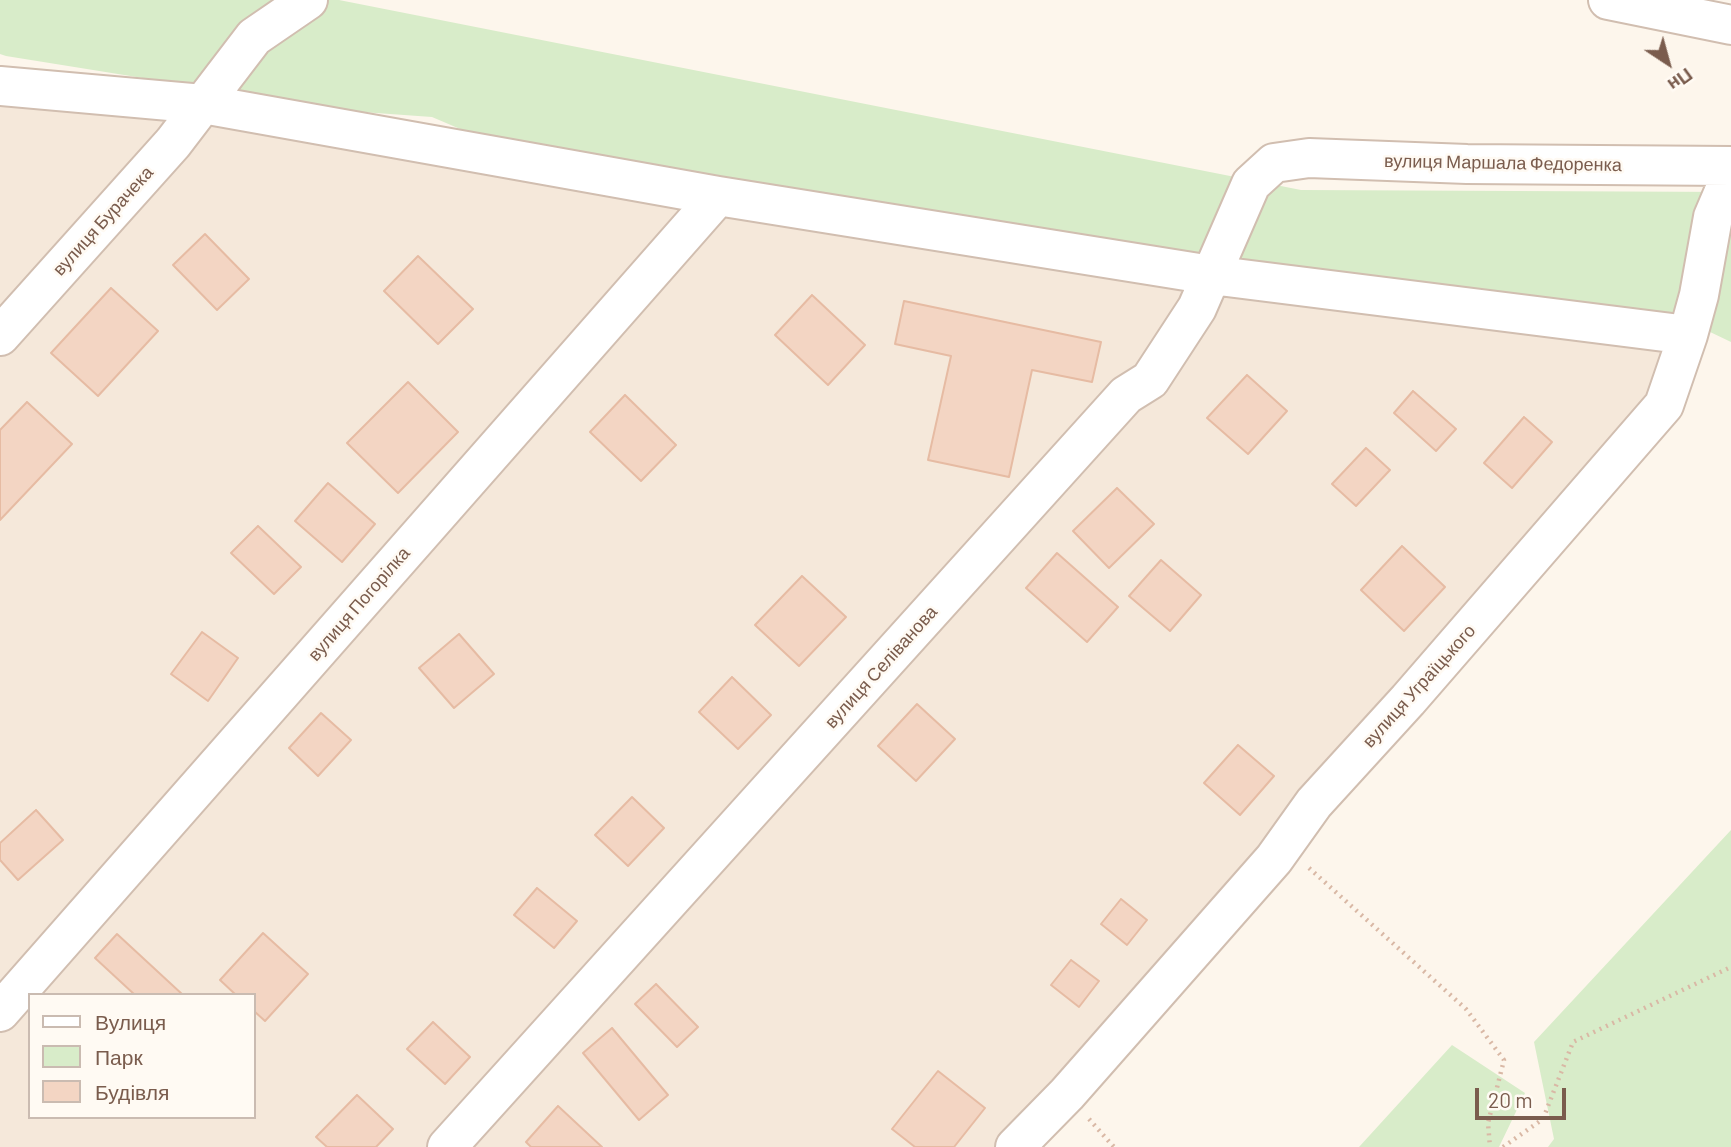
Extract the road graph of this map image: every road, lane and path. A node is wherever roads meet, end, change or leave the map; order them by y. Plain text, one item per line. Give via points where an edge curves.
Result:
1 (308, 0) edge
2 (1608, 0) edge
3 (1731, 25) edge
4 (0, 86) edge
5 (203, 104) junction
6 (1275, 163) joint
7 (1731, 166) edge
8 (1731, 175) edge
9 (718, 196) junction
10 (1211, 275) junction
11 (1688, 335) junction
12 (0, 336) edge
13 (1283, 847) junction
14 (1731, 967) edge
15 (0, 1012) edge
16 (447, 1147) edge
17 (1014, 1147) edge
18 (1490, 1147) edge
19 (1503, 1147) edge

1 - 5 street, вулиця Бурачека via 254,37
2 - 3 street
4 - 5 street
5 - 9 street
5 - 12 street, вулиця Бурачека
6 - 7 street, вулиця Маршала Федоренка via 1309,158
6 - 10 street, вулиця Селіванова via 1251,184
8 - 11 street, вулиця Уграїцького via 1713,217
9 - 10 street
9 - 15 street, вулиця Погорілка
10 - 11 street
10 - 16 street, вулиця Селіванова via 1197,308 1150,380 1126,395
11 - 13 street, вулиця Уграїцького via 1664,405 1314,803
13 - 17 street, вулиця Уграїцького via 1068,1094
13 - 18 path via 1466,1009 1504,1059 1488,1123
14 - 19 path via 1573,1042 1543,1119

